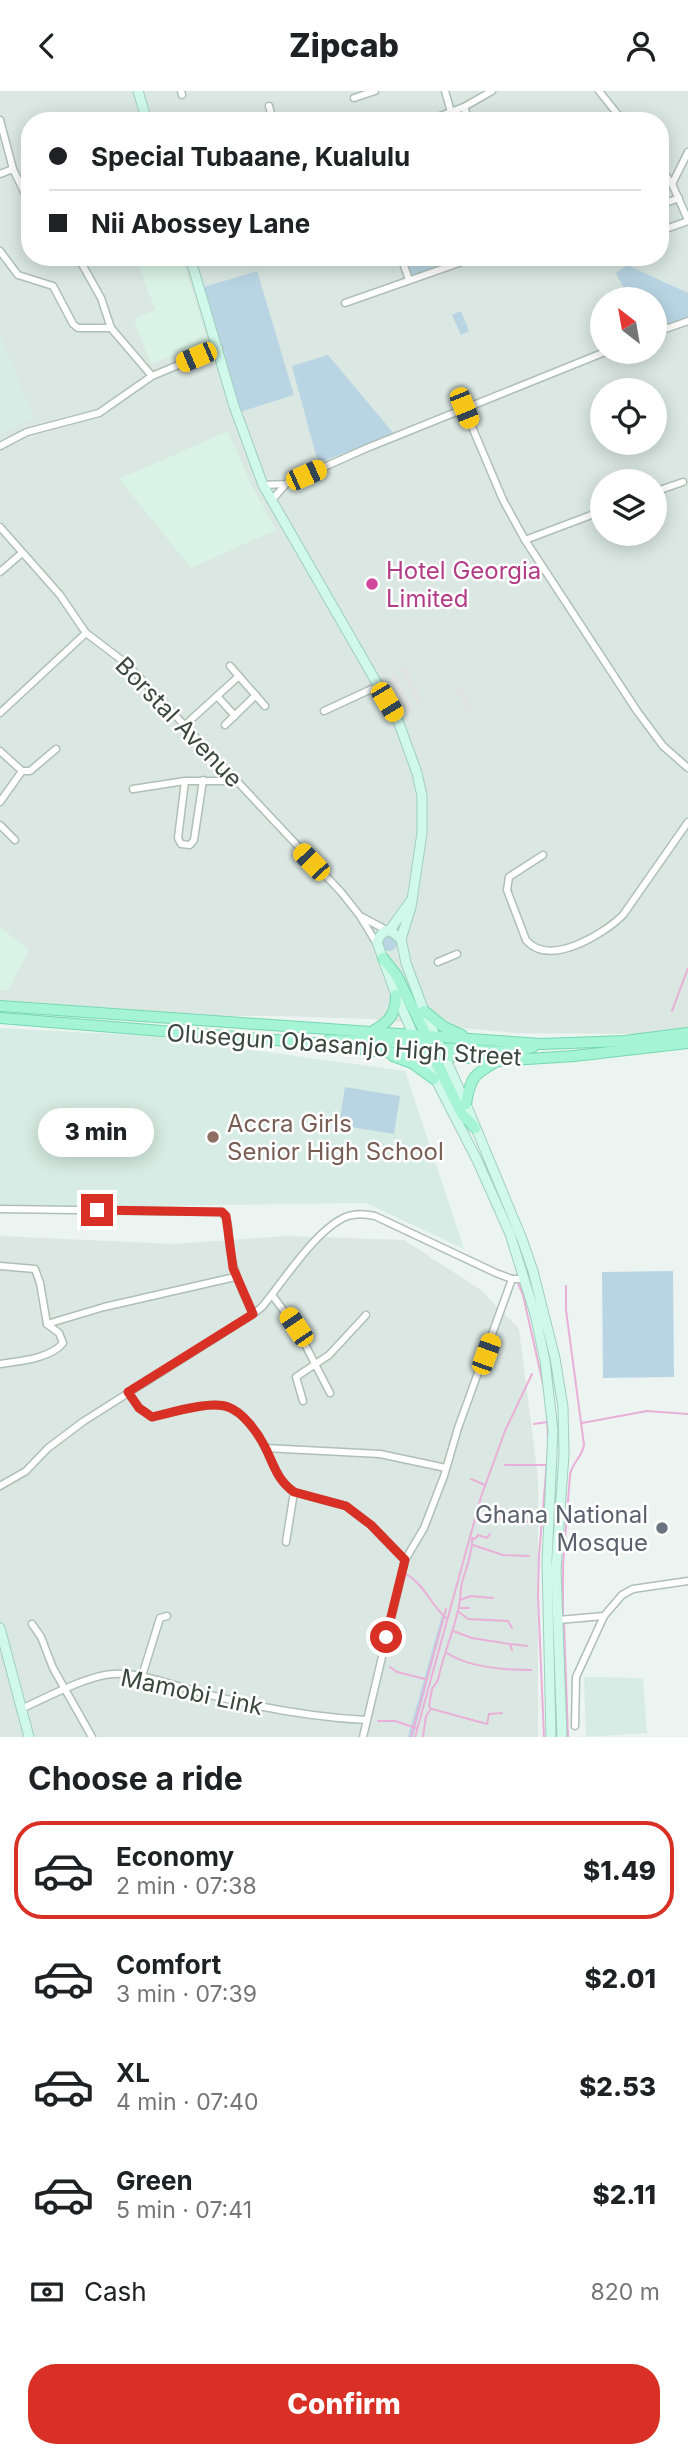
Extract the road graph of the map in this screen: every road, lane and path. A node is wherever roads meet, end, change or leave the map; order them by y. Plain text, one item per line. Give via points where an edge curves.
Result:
1 (138, 91) edge
2 (375, 91) edge
3 (445, 91) edge
4 (492, 91) edge
5 (599, 91) edge
6 (354, 98) dead end
7 (269, 106) dead end
8 (464, 107) junction
9 (144, 112) edge
10 (271, 112) edge
11 (452, 112) joint
12 (466, 112) edge
13 (616, 112) edge
14 (0, 121) edge
15 (688, 152) edge
16 (13, 169) junction
17 (0, 174) edge
18 (669, 180) edge
19 (672, 184) junction
20 (21, 185) edge
21 (679, 198) junction
22 (669, 202) edge
23 (688, 220) edge
24 (669, 227) edge
25 (0, 251) edge
26 (83, 266) edge
27 (193, 266) edge
28 (404, 266) edge
29 (449, 266) edge
30 (409, 280) junction
31 (345, 303) dead end
32 (688, 321) edge
33 (111, 328) junction
34 (667, 328) edge
35 (219, 348) junction
36 (590, 358) edge
37 (152, 376) junction
38 (464, 408) junction
39 (0, 446) edge
40 (683, 482) dead end
41 (286, 484) junction
42 (263, 485) junction
43 (667, 488) edge
44 (271, 501) junction
45 (590, 516) edge
46 (0, 527) edge
47 (525, 540) junction
48 (22, 554) junction
49 (0, 572) edge
50 (86, 633) junction
51 (230, 666) dead end
52 (239, 676) junction
53 (378, 686) junction
54 (256, 695) junction
55 (217, 696) junction
56 (265, 706) dead end
57 (324, 711) dead end
58 (0, 713) edge
59 (235, 716) junction
60 (185, 725) junction
61 (225, 725) dead end
62 (56, 749) dead end
63 (0, 751) edge
64 (688, 768) edge
65 (22, 771) junction
66 (185, 781) junction
67 (203, 781) junction
68 (236, 781) junction
69 (133, 789) dead end
70 (0, 802) edge
71 (688, 822) edge
72 (0, 825) edge
73 (15, 840) dead end
74 (543, 855) dead end
75 (413, 897) junction
76 (360, 916) junction
77 (388, 931) junction
78 (401, 942) junction
79 (381, 952) junction
80 (457, 954) dead end
81 (438, 962) dead end
82 (396, 995) junction
83 (0, 1006) edge
84 (424, 1011) junction
85 (0, 1018) edge
86 (371, 1032) junction
87 (688, 1033) edge
88 (469, 1038) junction
89 (313, 1043) junction
90 (688, 1043) edge
91 (541, 1044) junction
92 (429, 1045) junction
93 (383, 1052) junction
94 (498, 1061) junction
95 (434, 1079) junction
96 (466, 1104) junction
97 (474, 1128) junction
98 (0, 1209) edge
99 (0, 1266) edge
100 (235, 1277) junction
101 (512, 1279) junction
102 (525, 1279) junction
103 (272, 1295) junction
104 (253, 1314) junction
105 (366, 1315) dead end
106 (47, 1324) junction
107 (0, 1364) edge
108 (315, 1366) junction
109 (128, 1392) junction
110 (330, 1393) dead end
111 (303, 1401) dead end
112 (265, 1448) junction
113 (446, 1468) junction
114 (0, 1486) edge
115 (294, 1492) junction
116 (286, 1542) dead end
117 (405, 1560) junction
118 (688, 1581) edge
119 (167, 1616) dead end
120 (604, 1616) junction
121 (558, 1620) junction
122 (32, 1624) dead end
123 (0, 1628) edge
124 (142, 1676) junction
125 (65, 1689) junction
126 (23, 1708) junction
127 (366, 1720) junction
128 (575, 1726) dead end
129 (29, 1737) edge
130 (92, 1737) edge
131 (363, 1737) edge
132 (551, 1737) edge
133 (562, 1737) edge

1 - 9 main road
2 - 6 street
3 - 11 street
4 - 8 street
5 - 13 street
7 - 10 street
8 - 11 street
8 - 12 street
14 - 16 street
15 - 19 street
16 - 17 street
16 - 20 street
18 - 19 street
19 - 21 street
21 - 22 street
21 - 23 street
23 - 24 street
25 - 33 street via 18,275 53,286 78,328
26 - 33 street
27 - 35 main road
28 - 30 street
29 - 30 street
30 - 31 street
32 - 34 street
33 - 37 street
35 - 37 street
35 - 42 main road
36 - 38 street
37 - 39 street via 99,413 27,432
38 - 41 street
38 - 47 street
40 - 43 street
41 - 42 street
41 - 44 street
42 - 44 main road
44 - 53 main road
45 - 47 street
46 - 48 street, Borstal Avenue
47 - 64 street via 637,711 663,746
48 - 49 street
48 - 50 street, Borstal Avenue via 60,595
50 - 58 street
50 - 60 street, Borstal Avenue via 127,664
51 - 52 street
52 - 54 street
52 - 55 street
53 - 57 street
53 - 75 main road via 409,747 422,796
54 - 56 street
54 - 59 street
55 - 59 street
55 - 60 street
59 - 61 street
60 - 68 street, Borstal Avenue
62 - 65 street via 30,771
63 - 65 street
65 - 70 street
66 - 67 street
66 - 67 street via 178,838 181,844 190,845
66 - 69 street
67 - 68 street
68 - 76 street, Borstal Avenue
71 - 74 street via 623,915 575,947 539,950 530,946 507,890 509,877
72 - 73 street
75 - 77 main road
75 - 78 main road
76 - 77 street, Borstal Avenue
76 - 79 street, Borstal Avenue
77 - 78 main road via 396,933
77 - 79 main road via 380,936
78 - 79 main road via 393,953
78 - 84 main road
79 - 82 main road
79 - 92 main road
80 - 81 street
82 - 86 main road via 394,1013
82 - 92 main road
83 - 86 main road, Olusegun Obasanjo High Street
84 - 88 main road
84 - 92 main road
85 - 89 main road, Olusegun Obasanjo High Street
86 - 92 main road, Olusegun Obasanjo High Street
87 - 91 main road, Olusegun Obasanjo High Street
88 - 91 main road, Olusegun Obasanjo High Street
88 - 92 main road, Olusegun Obasanjo High Street
89 - 92 main road via 336,1039
89 - 93 main road, Olusegun Obasanjo High Street
90 - 94 main road, Olusegun Obasanjo High Street
91 - 92 main road via 524,1049
92 - 93 main road, Olusegun Obasanjo High Street
92 - 94 main road, Olusegun Obasanjo High Street
92 - 95 main road
92 - 96 main road
92 - 97 main road
93 - 95 main road via 412,1063
94 - 96 main road via 472,1079
95 - 102 main road via 489,1186
96 - 97 main road
97 - 121 main road via 533,1271 560,1383 564,1454 556,1569
98 - 100 street via 222,1212 228,1221
99 - 106 street via 35,1269
100 - 104 street
100 - 106 street
101 - 102 street
101 - 103 street via 375,1216 361,1214 342,1219 319,1237
101 - 113 street
102 - 132 main road via 545,1361 553,1430 547,1562
103 - 104 street
103 - 108 street via 296,1327
104 - 109 street
105 - 108 street
106 - 107 street via 62,1339 59,1348
108 - 110 street
108 - 111 street via 296,1377
109 - 112 street via 152,1417 228,1406 244,1418
109 - 114 street
112 - 113 street via 380,1454
112 - 115 street via 277,1475
113 - 117 street via 424,1528
115 - 116 street
115 - 117 street via 346,1506
117 - 127 street
118 - 120 street via 633,1589
119 - 124 street via 160,1618
120 - 121 street
120 - 128 street via 576,1677
121 - 133 main road
122 - 125 street
123 - 126 main road
124 - 125 street, Mamobi Link via 111,1674
124 - 127 street, Mamobi Link via 281,1711
125 - 126 street, Mamobi Link
125 - 130 street
126 - 129 main road
127 - 131 street

